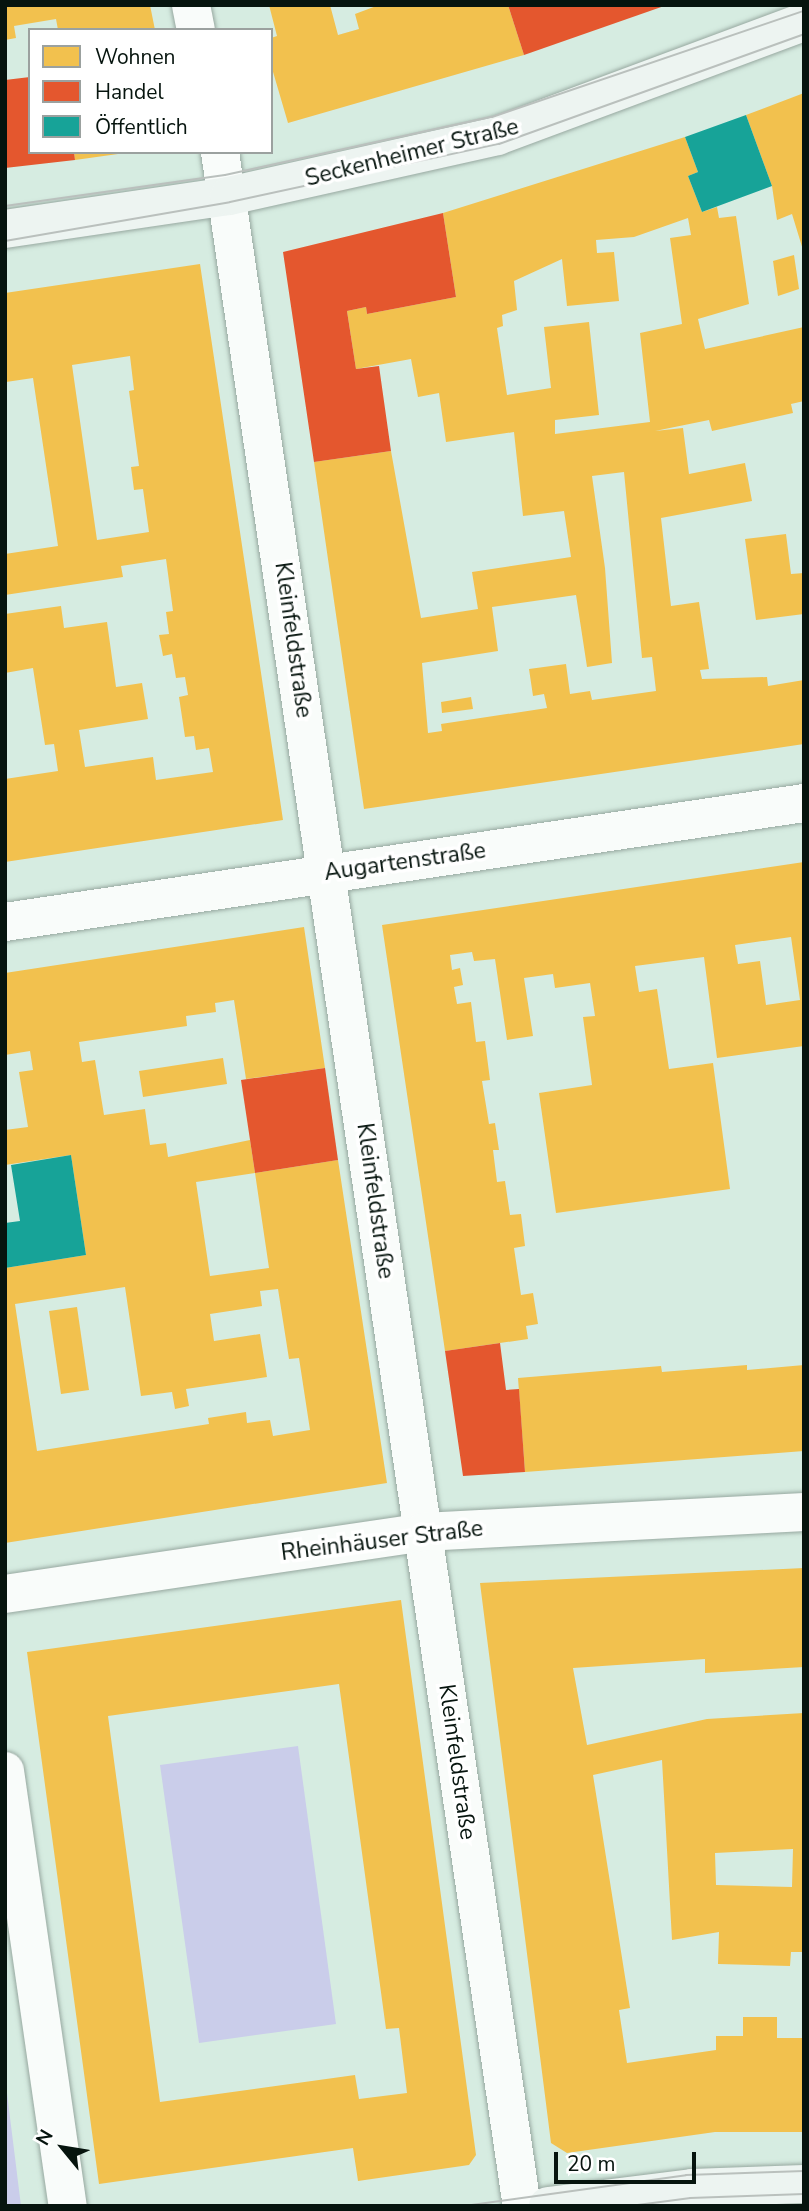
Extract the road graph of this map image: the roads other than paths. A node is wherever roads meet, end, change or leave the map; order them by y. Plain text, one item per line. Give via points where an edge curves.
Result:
1 (191, 5) edge
2 (804, 22) edge
3 (196, 28) edge
4 (220, 154) edge
5 (229, 196) junction
6 (5, 229) edge
7 (804, 803) edge
8 (328, 874) junction
9 (5, 922) edge
10 (804, 1512) edge
11 (424, 1532) junction
12 (5, 1594) edge
13 (5, 1772) edge
14 (804, 2184) edge
15 (68, 2206) edge
16 (522, 2206) edge
17 (548, 2206) edge

1 - 3 street
2 - 5 street, Seckenheimer Straße via 497,136
4 - 5 street, Kleinfeldstraße
5 - 6 street, Seckenheimer Straße
5 - 8 street, Kleinfeldstraße
7 - 8 street, Augartenstraße
8 - 9 street, Augartenstraße
8 - 11 street, Kleinfeldstraße
10 - 11 street, Rheinhäuser Straße
11 - 12 street, Rheinhäuser Straße
11 - 16 street, Kleinfeldstraße
13 - 15 street
14 - 17 street via 692,2189

